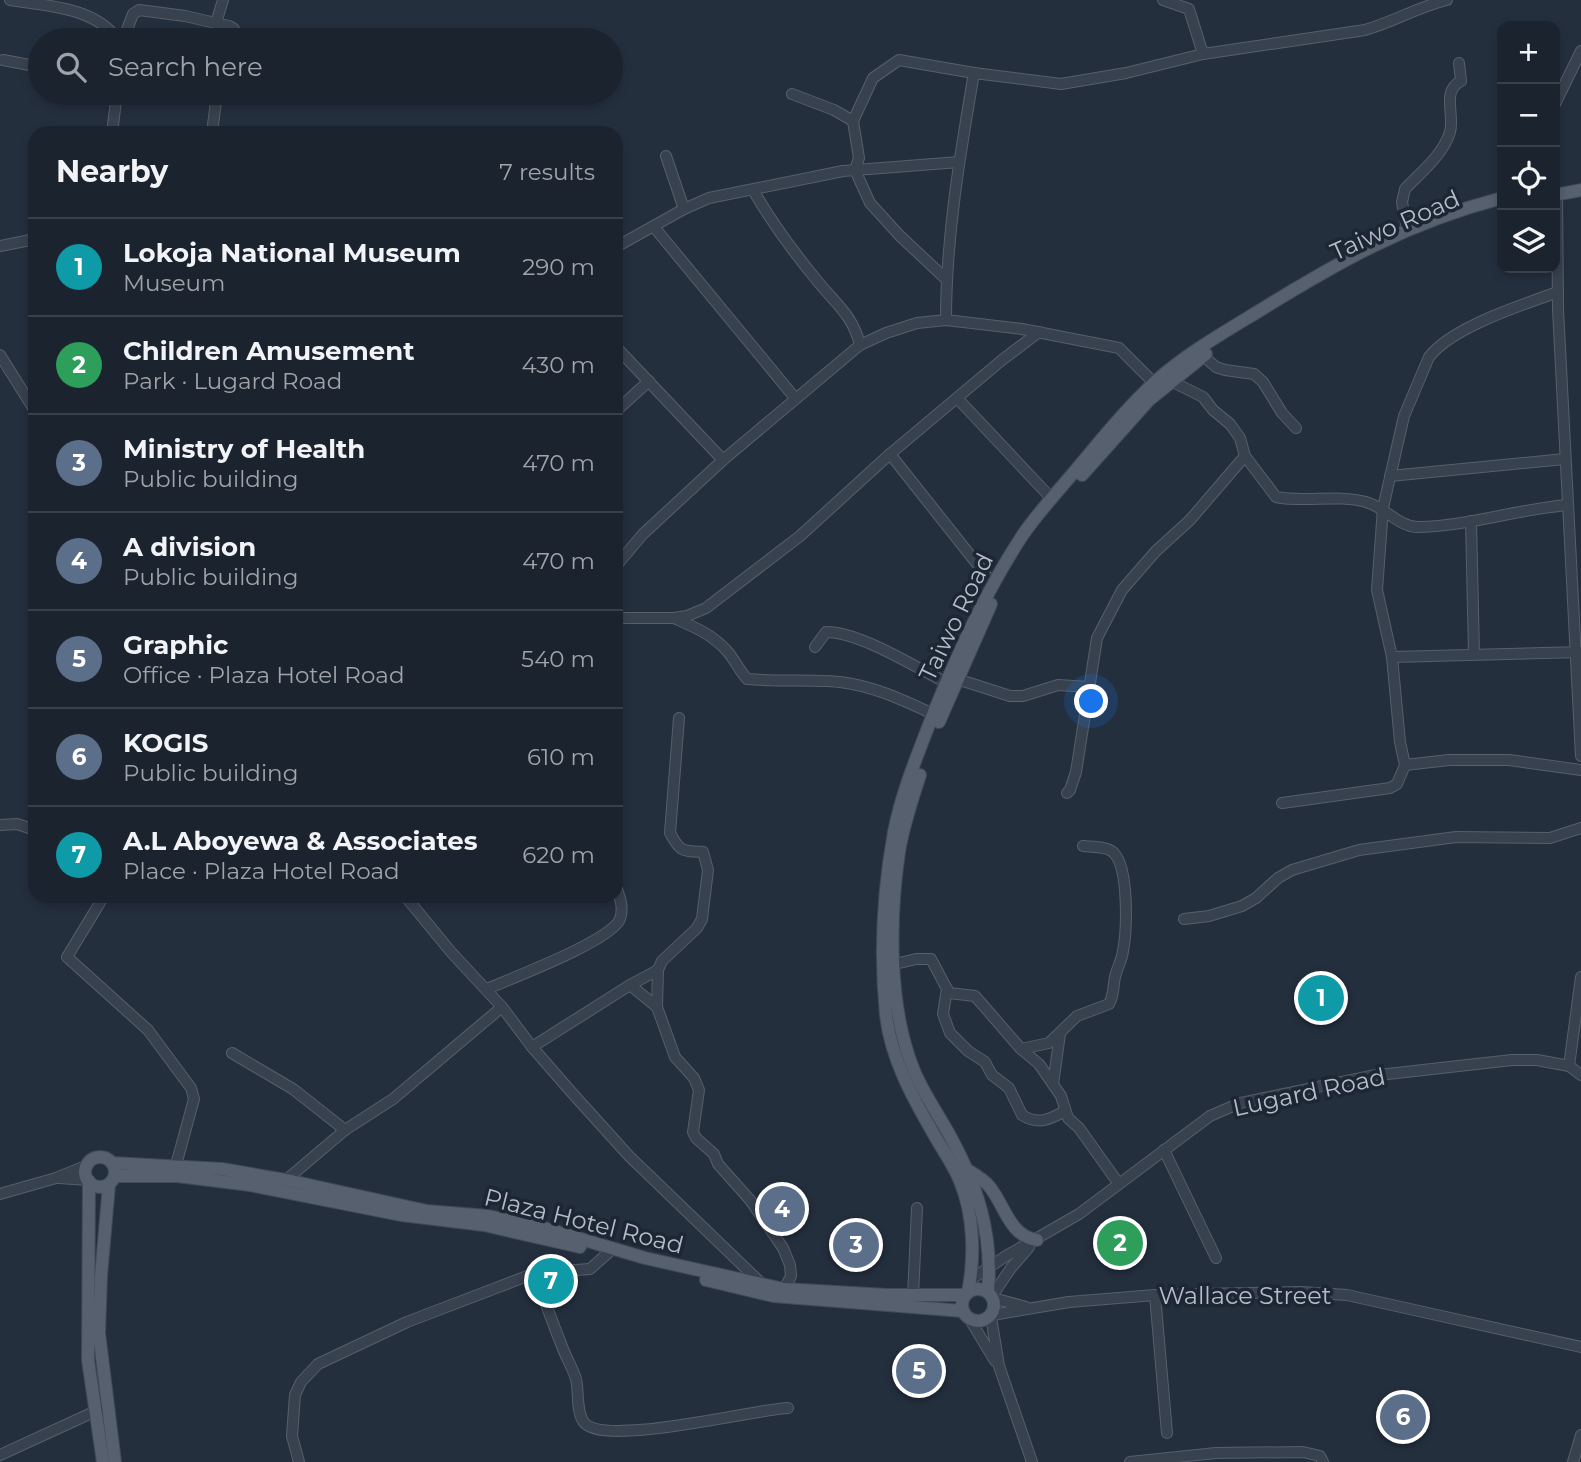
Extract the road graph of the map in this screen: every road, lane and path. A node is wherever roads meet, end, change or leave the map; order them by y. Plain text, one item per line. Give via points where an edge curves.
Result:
1 (10, 0) edge
2 (223, 0) edge
3 (1163, 0) edge
4 (1447, 0) edge
5 (216, 23) junction
6 (109, 28) edge
7 (126, 28) edge
8 (231, 28) edge
9 (1581, 52) edge
10 (1203, 54) junction
11 (3, 60) dead end
12 (1460, 64) dead end
13 (28, 65) edge
14 (974, 74) junction
15 (792, 94) dead end
16 (1560, 94) edge
17 (116, 105) edge
18 (216, 105) edge
19 (853, 121) junction
20 (113, 126) edge
21 (213, 126) edge
22 (666, 156) dead end
23 (959, 162) junction
24 (855, 170) junction
25 (1581, 184) edge
26 (753, 190) junction
27 (1560, 190) edge
28 (1581, 190) edge
29 (1560, 192) edge
30 (1497, 199) edge
31 (1497, 206) edge
32 (684, 209) junction
33 (1556, 210) edge
34 (654, 228) junction
35 (1407, 229) junction
36 (28, 240) edge
37 (623, 244) edge
38 (0, 246) edge
39 (947, 279) junction
40 (1558, 292) junction
41 (947, 320) junction
42 (1039, 332) junction
43 (860, 345) junction
44 (623, 354) edge
45 (0, 355) edge
46 (1203, 356) junction
47 (649, 381) junction
48 (1171, 382) junction
49 (1154, 383) junction
50 (795, 398) junction
51 (957, 398) junction
52 (28, 400) edge
53 (623, 405) edge
54 (1296, 428) dead end
55 (890, 454) junction
56 (1245, 456) junction
57 (1565, 459) junction
58 (723, 460) junction
59 (1390, 476) junction
60 (1052, 499) junction
61 (1383, 509) junction
62 (1573, 512) edge
63 (1471, 521) junction
64 (623, 558) edge
65 (993, 584) junction
66 (623, 618) edge
67 (674, 618) junction
68 (815, 647) dead end
69 (1578, 652) edge
70 (1474, 654) junction
71 (1392, 657) junction
72 (951, 681) junction
73 (1089, 687) junction
74 (933, 714) junction
75 (679, 718) dead end
76 (1581, 757) edge
77 (1405, 765) junction
78 (1581, 770) edge
79 (1067, 793) dead end
80 (1282, 803) dead end
81 (0, 822) edge
82 (28, 828) edge
83 (1581, 828) edge
84 (1083, 846) dead end
85 (100, 903) edge
86 (411, 903) edge
87 (620, 903) edge
88 (1184, 919) dead end
89 (895, 964) junction
90 (658, 970) junction
91 (1581, 976) edge
92 (630, 985) junction
93 (487, 989) junction
94 (947, 989) junction
95 (502, 1007) junction
96 (657, 1007) junction
97 (1060, 1034) junction
98 (532, 1047) junction
99 (1021, 1049) junction
100 (232, 1053) dead end
101 (1569, 1066) junction
102 (1581, 1075) edge
103 (1053, 1084) junction
104 (1065, 1111) junction
105 (345, 1130) junction
106 (1164, 1150) junction
107 (112, 1163) junction
108 (88, 1165) junction
109 (176, 1165) junction
110 (966, 1169) junction
111 (56, 1178) junction
112 (112, 1180) junction
113 (286, 1180) junction
114 (88, 1181) junction
115 (1119, 1184) junction
116 (0, 1194) edge
117 (917, 1208) dead end
118 (1035, 1241) junction
119 (608, 1253) junction
120 (1216, 1258) dead end
121 (990, 1268) junction
122 (534, 1273) junction
123 (760, 1282) junction
124 (968, 1289) junction
125 (778, 1292) junction
126 (1155, 1294) junction
127 (991, 1295) junction
128 (913, 1296) junction
129 (1029, 1308) junction
130 (966, 1315) junction
131 (991, 1316) junction
132 (1581, 1348) edge
133 (999, 1366) junction
134 (788, 1408) dead end
135 (103, 1409) junction
136 (1167, 1433) dead end
137 (1581, 1435) edge
138 (0, 1454) edge
139 (1216, 1458) edge
140 (103, 1462) edge
141 (115, 1462) edge
142 (299, 1462) edge
143 (1032, 1462) edge
144 (1130, 1462) edge
145 (1323, 1462) edge
146 (1573, 1462) edge

1 - 6 street via 84,14
2 - 5 street
3 - 10 street via 1194,6
4 - 10 street via 1365,30
5 - 7 street via 139,10
5 - 8 street
9 - 16 street
10 - 14 street via 1061,84
11 - 13 street
12 - 35 street via 1461,81 1450,92 1451,129 1444,148 1402,196
14 - 19 street via 898,60 873,78
14 - 23 street
15 - 19 street
17 - 20 street
18 - 21 street
19 - 24 street via 859,158
22 - 32 street
23 - 24 street
23 - 39 street
24 - 26 street
24 - 39 street via 870,203
25 - 27 main road
26 - 32 street via 709,198
26 - 43 street via 803,263 846,313
28 - 29 main road
30 - 35 main road, Taiwo Road
31 - 46 main road, Taiwo Road via 1371,252
32 - 34 street
33 - 40 street
34 - 37 street
34 - 50 street
35 - 49 main road, Taiwo Road via 1277,299
36 - 38 street
39 - 41 street
40 - 57 street
40 - 59 street via 1500,314 1435,349 1404,416
41 - 42 street
41 - 43 street via 917,323
42 - 49 street via 1119,348
42 - 51 street
43 - 50 street
44 - 47 street
45 - 52 street
46 - 48 main road, Taiwo Road
46 - 54 street via 1225,370 1254,374
47 - 53 street
47 - 58 street
48 - 56 street via 1203,397 1240,438
48 - 72 main road, Taiwo Road via 1087,468 1028,540
49 - 60 main road, Taiwo Road
50 - 58 street
51 - 55 street
51 - 60 street
55 - 65 street
55 - 67 street via 800,536 706,608
56 - 61 street via 1276,496 1366,502
56 - 73 street via 1122,590 1097,638
57 - 59 street
57 - 62 street
58 - 64 street
59 - 61 street
60 - 65 main road, Taiwo Road via 1024,533
61 - 63 street via 1415,528
61 - 71 street via 1377,590
62 - 63 street via 1534,508
62 - 69 street
63 - 70 street
65 - 72 main road, Taiwo Road
66 - 67 street
67 - 74 street via 709,633 747,679 840,682 897,697
68 - 72 street via 826,632 839,632
69 - 70 street
69 - 76 street
70 - 71 street
71 - 77 street
72 - 73 street via 1010,696 1058,685
72 - 74 main road, Taiwo Road
72 - 89 main road, Taiwo Road via 899,851
73 - 79 street via 1076,772
74 - 124 main road, Taiwo Road via 902,803 889,867 884,938 886,1017 896,1059 918,1108 960,1179 971,1223
75 - 90 street via 670,833 679,848 703,852 708,870 702,919
77 - 78 street via 1509,760
77 - 80 street via 1397,784 1390,788
81 - 82 street
83 - 88 street via 1550,838 1456,837 1359,849 1292,870 1242,906
84 - 97 street via 1116,854 1124,878 1123,950 1109,1004 1077,1016
85 - 109 street via 67,957 148,1030 191,1088 194,1099
86 - 93 street
87 - 93 street via 619,921 611,930
89 - 94 street via 931,959
89 - 110 main road, Taiwo Road via 903,1042
90 - 92 street
90 - 96 street
91 - 101 street
92 - 96 street
92 - 98 street
93 - 95 street
94 - 99 street via 975,996
94 - 104 street via 943,1014 950,1032 1009,1088 1022,1115 1037,1122
95 - 98 street
95 - 105 street via 393,1099
96 - 125 street via 675,1057 699,1090 696,1138 714,1154 783,1248 791,1276
97 - 99 street via 1049,1043
97 - 103 street
98 - 123 street via 629,1156
99 - 103 street via 1040,1064
100 - 105 street via 293,1090
101 - 102 street, Lugard Road
101 - 106 street, Lugard Road via 1512,1060 1370,1076 1283,1092 1224,1109
103 - 104 street
104 - 115 street
105 - 113 street
106 - 115 street, Lugard Road
106 - 120 street
107 - 108 main road via 99,1157
107 - 109 main road, Plaza Hotel Road
107 - 112 main road
108 - 111 street
108 - 114 main road
109 - 113 main road, Plaza Hotel Road
110 - 118 main road via 988,1184 1015,1228
110 - 121 main road, Taiwo Road via 980,1202
111 - 114 street
111 - 116 street
112 - 114 main road via 98,1187
112 - 119 main road, Plaza Hotel Road via 177,1176 250,1185 401,1216 484,1225
112 - 135 main road via 101,1276
113 - 123 main road, Plaza Hotel Road via 427,1211 488,1216 544,1228 645,1258
114 - 135 main road via 88,1360
115 - 118 street, Lugard Road
117 - 128 street
118 - 121 street, Lugard Road
118 - 127 street
119 - 122 street via 590,1269
119 - 125 main road, Plaza Hotel Road
121 - 124 street, Lugard Road
121 - 127 main road, Taiwo Road
122 - 134 street via 576,1378 582,1420 587,1426 600,1431 648,1430
122 - 142 street via 407,1322 318,1364 295,1395 292,1436
123 - 125 main road, Plaza Hotel Road
124 - 127 main road via 980,1288
124 - 128 main road, Plaza Hotel Road
124 - 130 main road via 962,1303
125 - 128 main road, Plaza Hotel Road
125 - 130 main road, Plaza Hotel Road
126 - 129 street, Wallace Street
126 - 132 street, Wallace Street via 1347,1295
126 - 136 street
127 - 129 street
127 - 131 main road via 995,1307
129 - 131 street, Wallace Street
130 - 131 main road via 981,1321
130 - 133 street
131 - 133 street
133 - 143 street
135 - 138 street
135 - 140 main road
135 - 141 main road
137 - 146 street
139 - 144 street
139 - 145 street via 1303,1452 1320,1456

